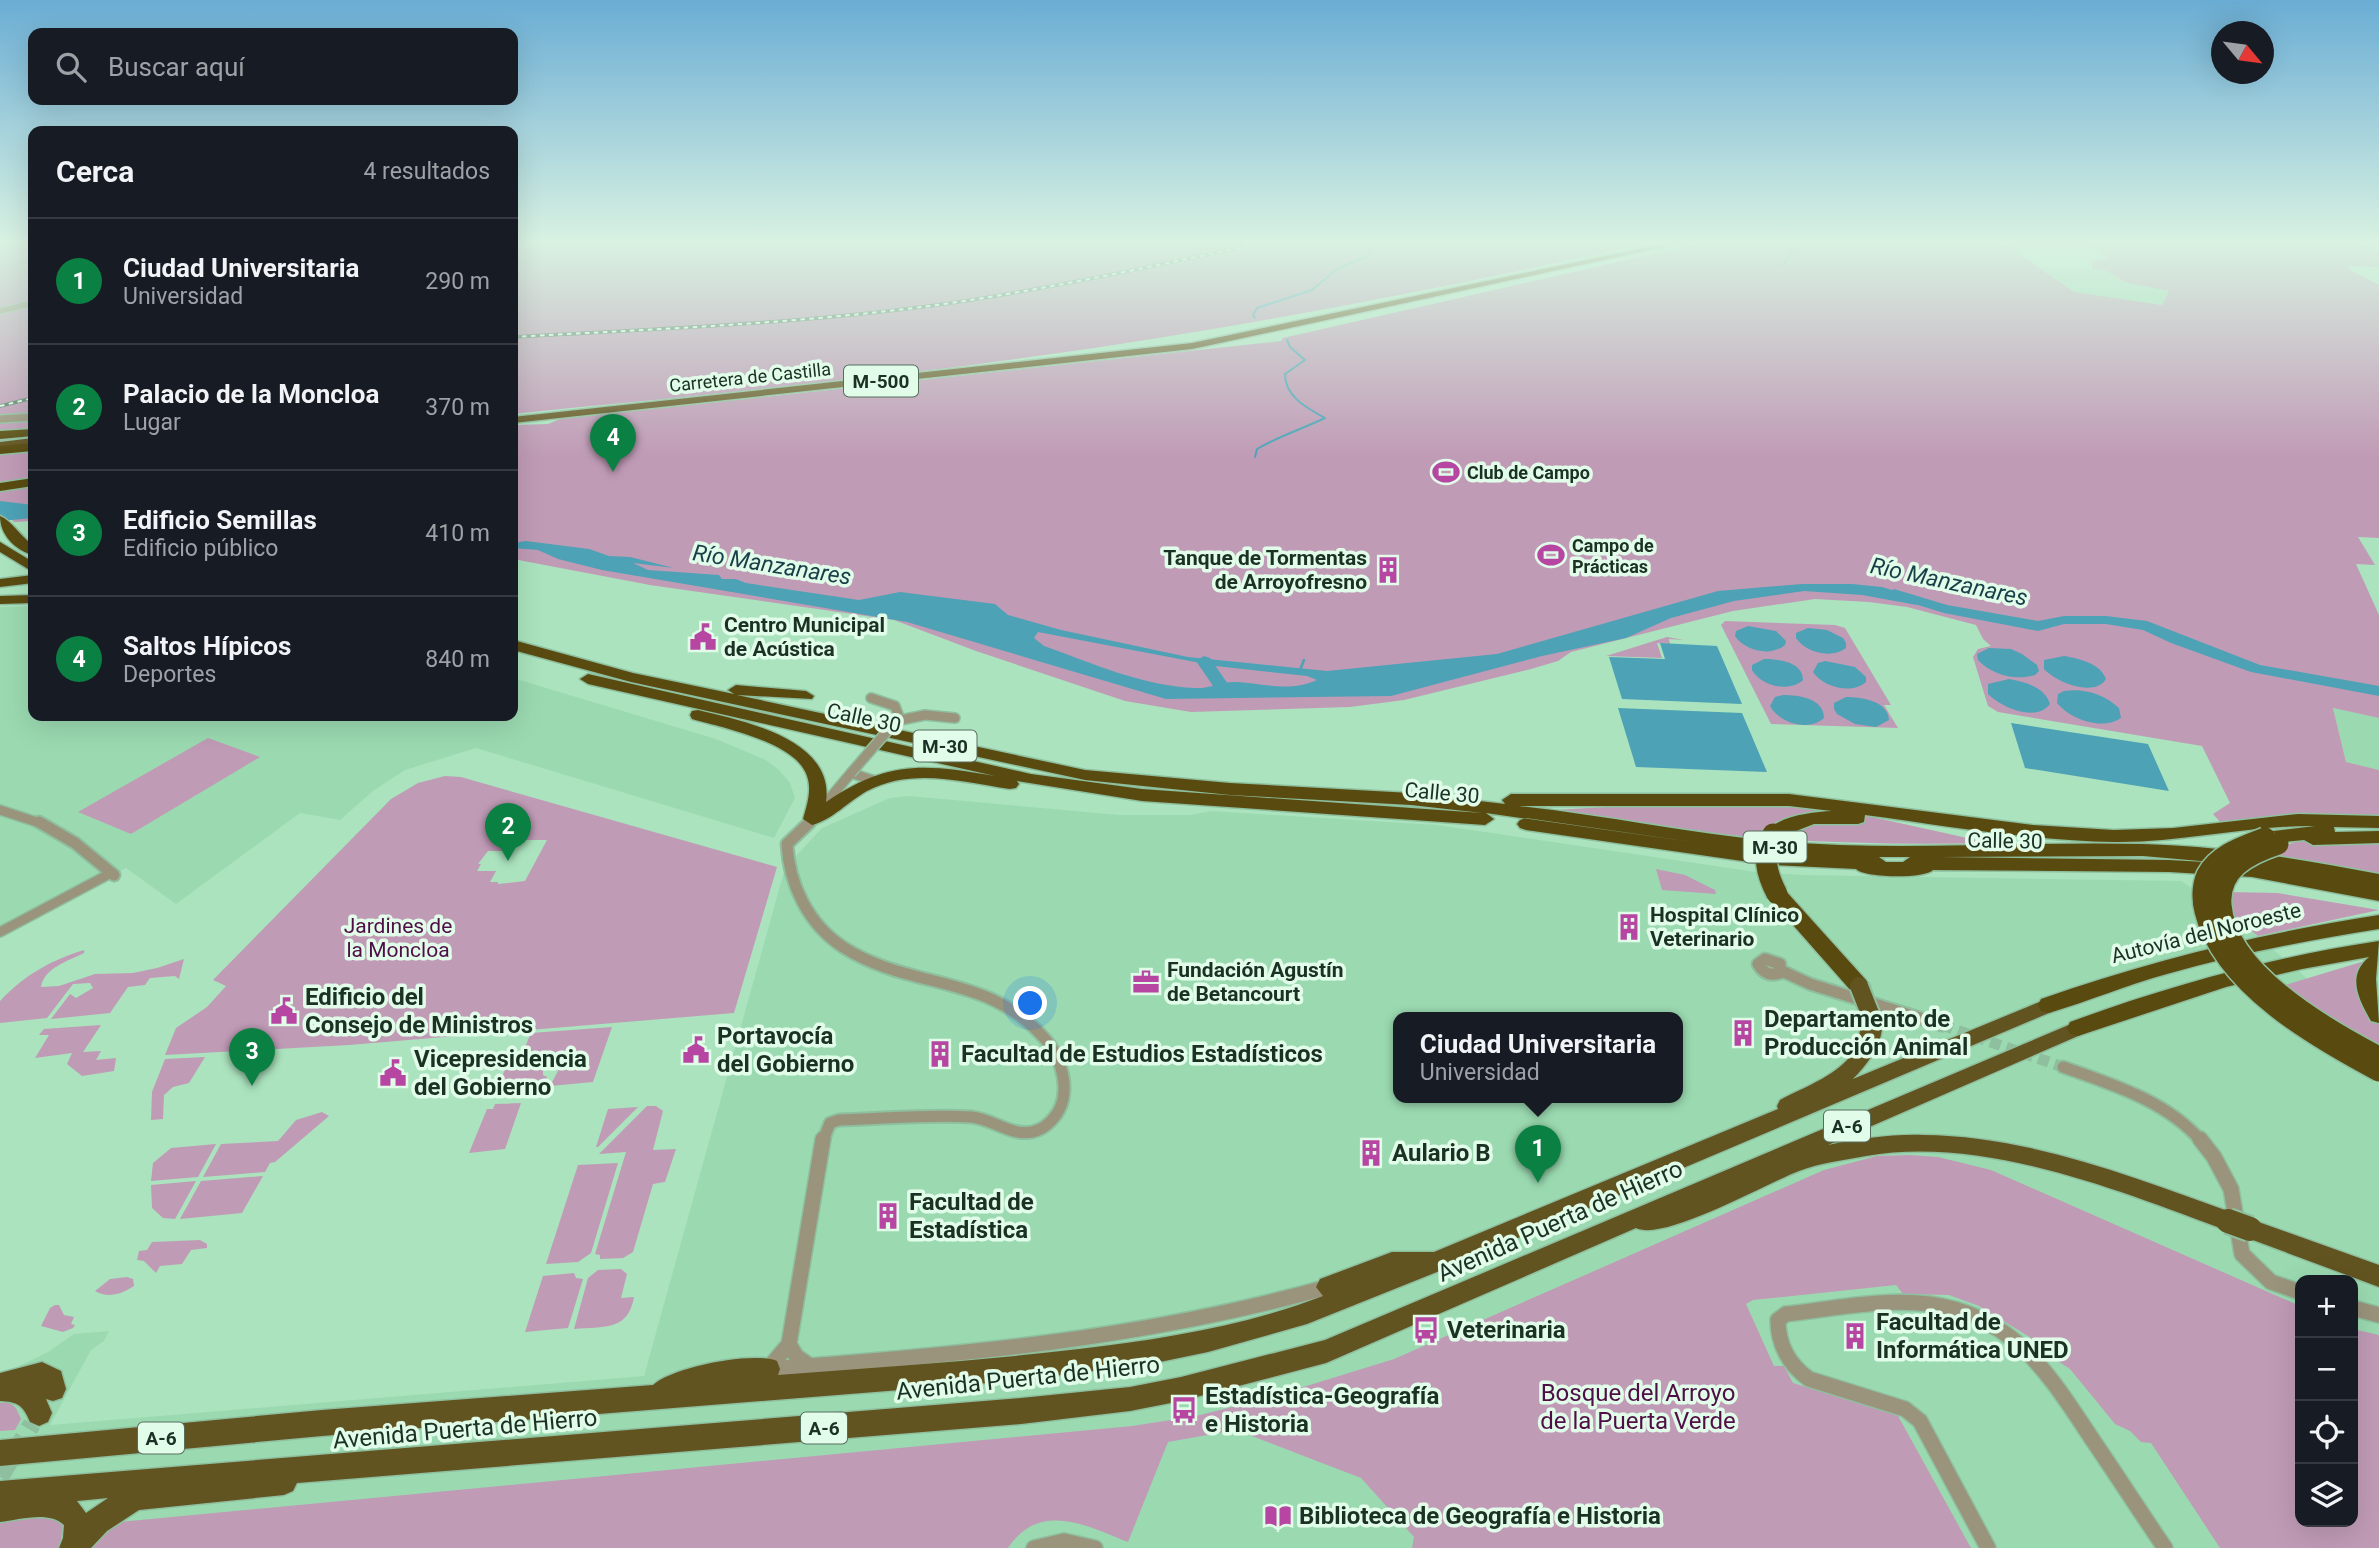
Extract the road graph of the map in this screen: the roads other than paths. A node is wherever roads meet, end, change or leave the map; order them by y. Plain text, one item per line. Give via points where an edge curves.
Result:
1 (1348, 312) edge
2 (1350, 312) edge
3 (1290, 325) junction
4 (28, 417) edge
5 (518, 418) edge
6 (0, 419) edge
7 (28, 433) edge
8 (0, 435) edge
9 (28, 445) edge
10 (0, 448) edge
11 (28, 483) edge
12 (0, 487) edge
13 (3, 524) edge
14 (0, 546) edge
15 (28, 548) edge
16 (28, 565) edge
17 (28, 580) edge
18 (2, 583) edge
19 (28, 598) edge
20 (0, 600) edge
21 (518, 647) edge
22 (518, 659) edge
23 (663, 684) junction
24 (612, 685) junction
25 (806, 696) dead end
26 (871, 698) dead end
27 (955, 718) dead end
28 (896, 721) junction
29 (851, 773) junction
30 (1137, 774) dead end
31 (875, 781) junction
32 (1230, 789) junction
33 (1142, 795) junction
34 (1411, 799) junction
35 (0, 810) edge
36 (812, 819) junction
37 (2379, 822) edge
38 (2379, 835) edge
39 (2272, 841) junction
40 (2143, 850) junction
41 (1827, 862) junction
42 (112, 874) joint
43 (2379, 881) edge
44 (2379, 894) edge
45 (2379, 902) edge
46 (2379, 922) edge
47 (0, 932) edge
48 (2379, 948) edge
49 (2379, 960) edge
50 (1782, 971) dead end
51 (1858, 986) joint
52 (2049, 1005) joint
53 (2379, 1015) edge
54 (1942, 1025) tunnel mouth
55 (2078, 1028) joint
56 (2379, 1057) edge
57 (2063, 1067) tunnel mouth
58 (2379, 1071) edge
59 (1727, 1140) junction
60 (1617, 1226) junction
61 (1439, 1261) junction
62 (2379, 1276) edge
63 (1328, 1287) joint
64 (2295, 1290) edge
65 (2358, 1309) edge
66 (2379, 1315) edge
67 (789, 1344) junction
68 (810, 1366) junction
69 (768, 1369) junction
70 (0, 1387) edge
71 (53, 1389) dead end
72 (654, 1396) junction
73 (38, 1413) dead end
74 (0, 1452) edge
75 (403, 1463) junction
76 (0, 1494) edge
77 (0, 1508) edge
78 (75, 1544) edge
79 (1034, 1548) edge
80 (1095, 1548) edge
81 (1988, 1548) edge
82 (2165, 1548) edge

1 - 3 highway, Carretera de Castilla / M-500
2 - 3 highway, Carretera de Castilla / M-500
3 - 5 highway, Carretera de Castilla / M-500 via 1147,352
4 - 6 street
7 - 8 highway
9 - 10 highway
11 - 12 highway
13 - 15 highway
14 - 16 highway
17 - 18 highway
19 - 20 highway
21 - 23 highway, Calle 30 / M-30
22 - 24 highway, Calle 30 / M-30
23 - 25 highway
23 - 32 highway, Calle 30 / M-30 via 1085,775
24 - 33 highway, Calle 30 / M-30 via 1031,779
24 - 36 highway via 794,749 813,768 817,779
26 - 28 street via 895,706
27 - 28 street via 931,713
28 - 29 street, bridge
29 - 31 street
29 - 36 street
30 - 32 highway
31 - 33 highway via 911,773 1107,798
31 - 36 highway
32 - 34 highway, Calle 30 / M-30
33 - 41 highway, Calle 30 / M-30 via 1466,817 1770,859
34 - 37 highway via 1789,800 2033,831 2114,836 2298,820
34 - 40 highway, Calle 30 / M-30 via 1771,847
35 - 42 street via 57,830
36 - 67 street via 787,844 787,864 800,897 818,924 842,946 870,961 991,996 1022,1014 1056,1052 1063,1100 1050,1122 1034,1132 1017,1134 974,1117 830,1123 824,1133
38 - 39 highway
39 - 56 highway, bridge via 2238,863 2224,880 2219,907 2232,940 2291,1004
39 - 58 highway, bridge via 2233,849 2208,871 2201,892 2208,926 2256,990 2313,1034
40 - 43 highway, Calle 30 / M-30 via 2245,858
40 - 51 highway, bridge via 1995,837 1846,816 1802,820 1773,834 1764,857 1769,880
41 - 44 highway, Calle 30 / M-30 via 2169,866 2252,871
41 - 45 highway via 1850,868 2246,878
42 - 47 street
46 - 52 highway, Autovía del Noroeste / A-6 via 2181,962
48 - 55 highway, A-6 via 2216,981
49 - 53 highway via 2365,979
50 - 54 street
51 - 59 highway, bridge via 1871,1016 1873,1035 1860,1062
52 - 59 highway, Avenida Puerta de Hierro / A-6
55 - 60 highway, Avenida Puerta de Hierro / A-6
57 - 64 street via 2138,1095 2188,1128 2227,1180 2242,1254 2272,1282
59 - 61 highway, Avenida Puerta de Hierro / A-6
60 - 62 highway via 1674,1214 1815,1157 1862,1146 1972,1145 2024,1154 2110,1179
60 - 75 highway, Avenida Puerta de Hierro / A-6 via 1326,1351 1130,1399
61 - 63 highway via 1392,1262
61 - 72 highway, Avenida Puerta de Hierro / A-6 via 1263,1327 1150,1352 1013,1369
63 - 68 street, Avenida Puerta de Hierro via 1257,1308 1148,1330 1014,1348
65 - 66 street
67 - 68 street
67 - 69 street
68 - 69 street, Avenida Puerta de Hierro
69 - 72 highway via 682,1381
70 - 71 highway via 41,1374 52,1380
70 - 73 highway via 32,1397
72 - 74 highway, Avenida Puerta de Hierro / A-6
75 - 76 highway, Avenida Puerta de Hierro / A-6
75 - 78 highway via 374,1474 135,1497 110,1511
77 - 78 highway via 66,1507 78,1521
79 - 80 street via 1052,1540 1070,1540
81 - 82 street via 1920,1421 1905,1409 1800,1373 1777,1332 1778,1320 1786,1314 1905,1303 1943,1304 1989,1320 2031,1352 2055,1382

